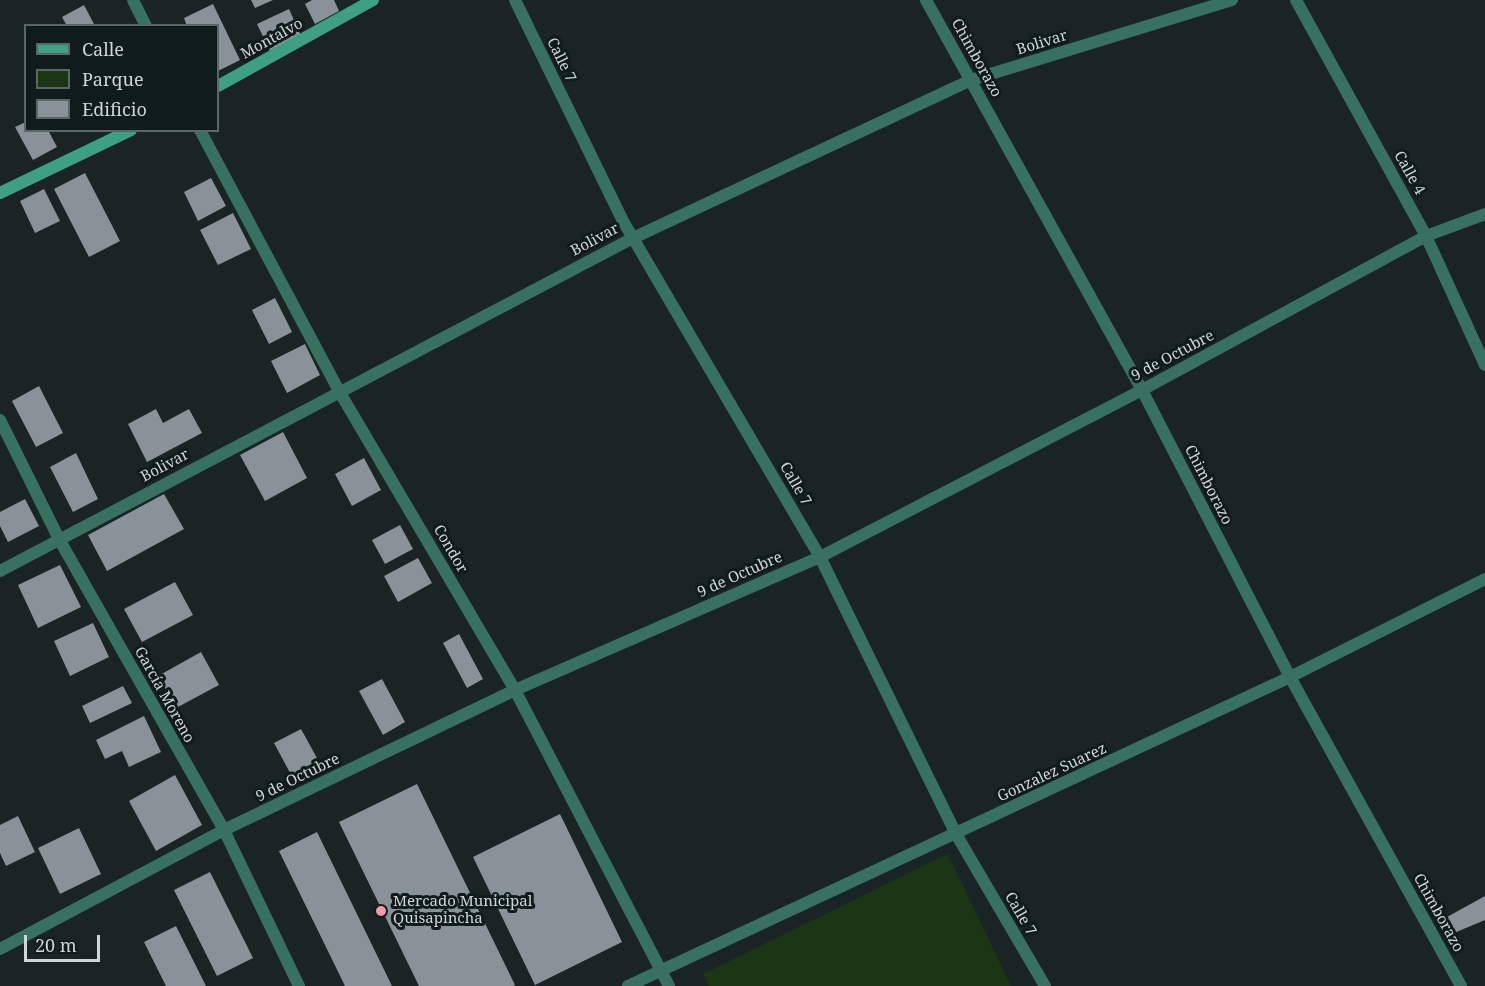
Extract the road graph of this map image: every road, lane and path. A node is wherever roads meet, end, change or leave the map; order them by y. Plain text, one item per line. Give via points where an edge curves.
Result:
1 (133, 0) edge
2 (373, 0) edge
3 (514, 0) edge
4 (926, 0) edge
5 (1232, 0) edge
6 (1296, 0) edge
7 (145, 24) edge
8 (971, 80) junction
9 (219, 86) edge
10 (127, 132) edge
11 (201, 132) edge
12 (0, 193) edge
13 (1485, 214) edge
14 (1426, 236) junction
15 (633, 238) junction
16 (1485, 365) edge
17 (1142, 390) junction
18 (339, 391) junction
19 (0, 420) edge
20 (59, 539) junction
21 (820, 556) junction
22 (0, 571) edge
23 (1485, 579) edge
24 (1290, 677) junction
25 (515, 690) junction
26 (224, 830) junction
27 (956, 834) junction
28 (0, 949) edge
29 (660, 970) junction
30 (299, 986) edge
31 (628, 986) edge
32 (669, 986) edge
33 (1045, 986) edge
34 (1461, 986) edge

1 - 7 street
2 - 9 street, Montalvo
3 - 15 street, Calle 7
4 - 8 street, Chimborazo
5 - 8 street, Bolivar
6 - 14 street, Calle 4
8 - 15 street, Bolivar
8 - 17 street, Chimborazo
10 - 12 street
11 - 18 street, Condor
13 - 14 street, 9 de Octubre
14 - 16 street, Calle 4
14 - 17 street, 9 de Octubre
15 - 18 street, Bolivar
15 - 21 street, Calle 7
17 - 21 street, 9 de Octubre
17 - 24 street, Chimborazo
18 - 20 street, Bolivar
18 - 25 street, Condor
19 - 20 street, García Moreno
20 - 22 street, Bolivar
20 - 26 street, García Moreno
21 - 25 street, 9 de Octubre
21 - 27 street, Calle 7
23 - 24 street, Gonzalez Suarez
24 - 27 street, Gonzalez Suarez
24 - 34 street, Chimborazo
25 - 26 street, 9 de Octubre
25 - 29 street, Condor
26 - 28 street, 9 de Octubre
26 - 30 street, García Moreno
27 - 29 street, Gonzalez Suarez
27 - 33 street, Calle 7
29 - 31 street, Gonzalez Suarez
29 - 32 street, Condor

